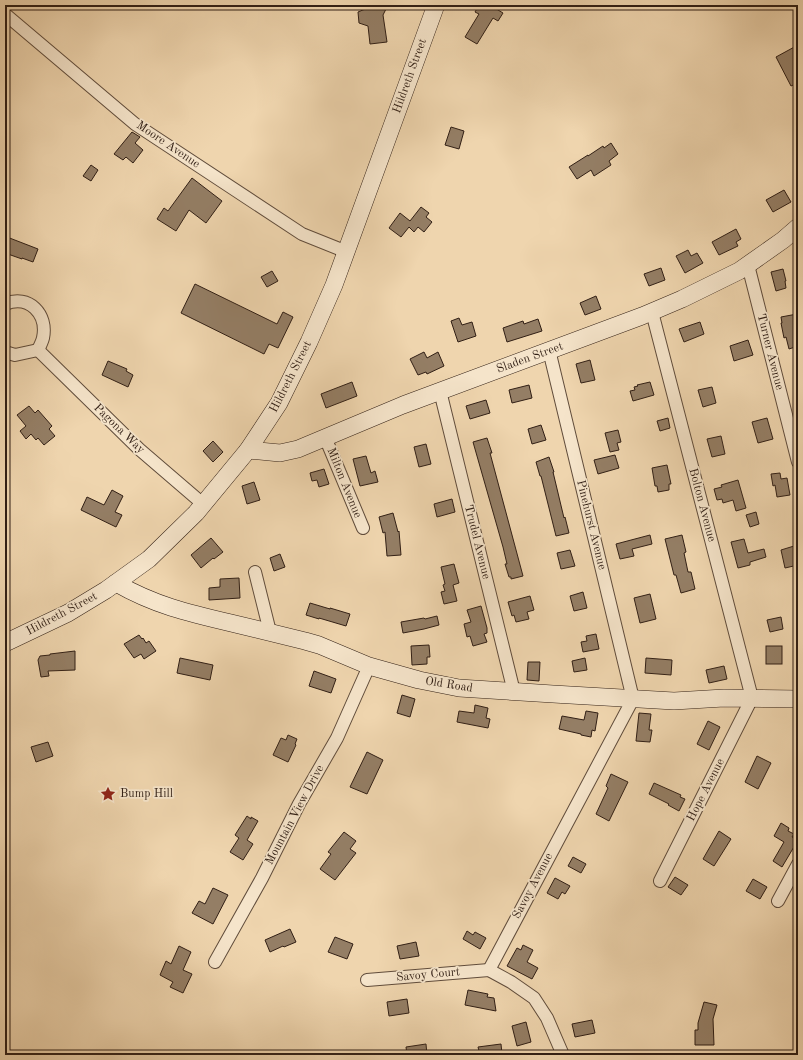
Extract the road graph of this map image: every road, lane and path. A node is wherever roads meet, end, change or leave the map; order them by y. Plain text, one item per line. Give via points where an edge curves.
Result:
1 (436, 5) edge
2 (5, 14) edge
3 (798, 227) edge
4 (347, 252) junction
5 (748, 265) junction
6 (5, 304) edge
7 (652, 312) junction
8 (38, 350) junction
9 (549, 350) junction
10 (5, 352) edge
11 (440, 391) junction
12 (325, 437) junction
13 (248, 450) junction
14 (798, 462) edge
15 (203, 504) junction
16 (363, 528) dead end
17 (255, 572) dead end
18 (116, 583) junction
19 (270, 632) junction
20 (5, 643) edge
21 (369, 666) junction
22 (514, 692) junction
23 (752, 698) junction
24 (633, 699) junction
25 (798, 699) edge
26 (798, 864) edge
27 (660, 881) dead end
28 (778, 901) dead end
29 (215, 962) dead end
30 (489, 970) junction
31 (367, 980) dead end
32 (563, 1055) edge

1 - 4 street, Hildreth Street
2 - 4 street, Moore Avenue via 135,124 302,234
3 - 5 street, Sladen Street
4 - 13 street, Hildreth Street via 312,335 279,403
5 - 7 street, Sladen Street
5 - 14 street, Turner Avenue
6 - 8 street via 18,301 27,303 33,305 40,314 43,338
7 - 9 street, Sladen Street
7 - 23 street, Bolton Avenue
8 - 10 street via 15,355
8 - 15 street, Pagona Way via 139,449
9 - 11 street, Sladen Street
9 - 24 street, Pinehurst Avenue
11 - 12 street, Sladen Street
11 - 22 street, Trudel Avenue
12 - 13 street, Sladen Street via 298,449 280,453
12 - 16 street, Milton Avenue
13 - 15 street, Hildreth Street
15 - 18 street, Hildreth Street via 149,559
17 - 19 street
18 - 19 street, Old Road via 167,607
18 - 20 street, Hildreth Street via 68,613
19 - 21 street, Old Road via 319,645
21 - 22 street, Old Road via 459,688
21 - 29 street, Mountain View Drive via 337,738
22 - 24 street, Old Road
23 - 24 street, Old Road via 674,701
23 - 25 street, Old Road
23 - 27 street, Hope Avenue
24 - 30 street, Savoy Avenue
26 - 28 street
30 - 31 street, Savoy Court
30 - 32 street via 534,998 547,1018

